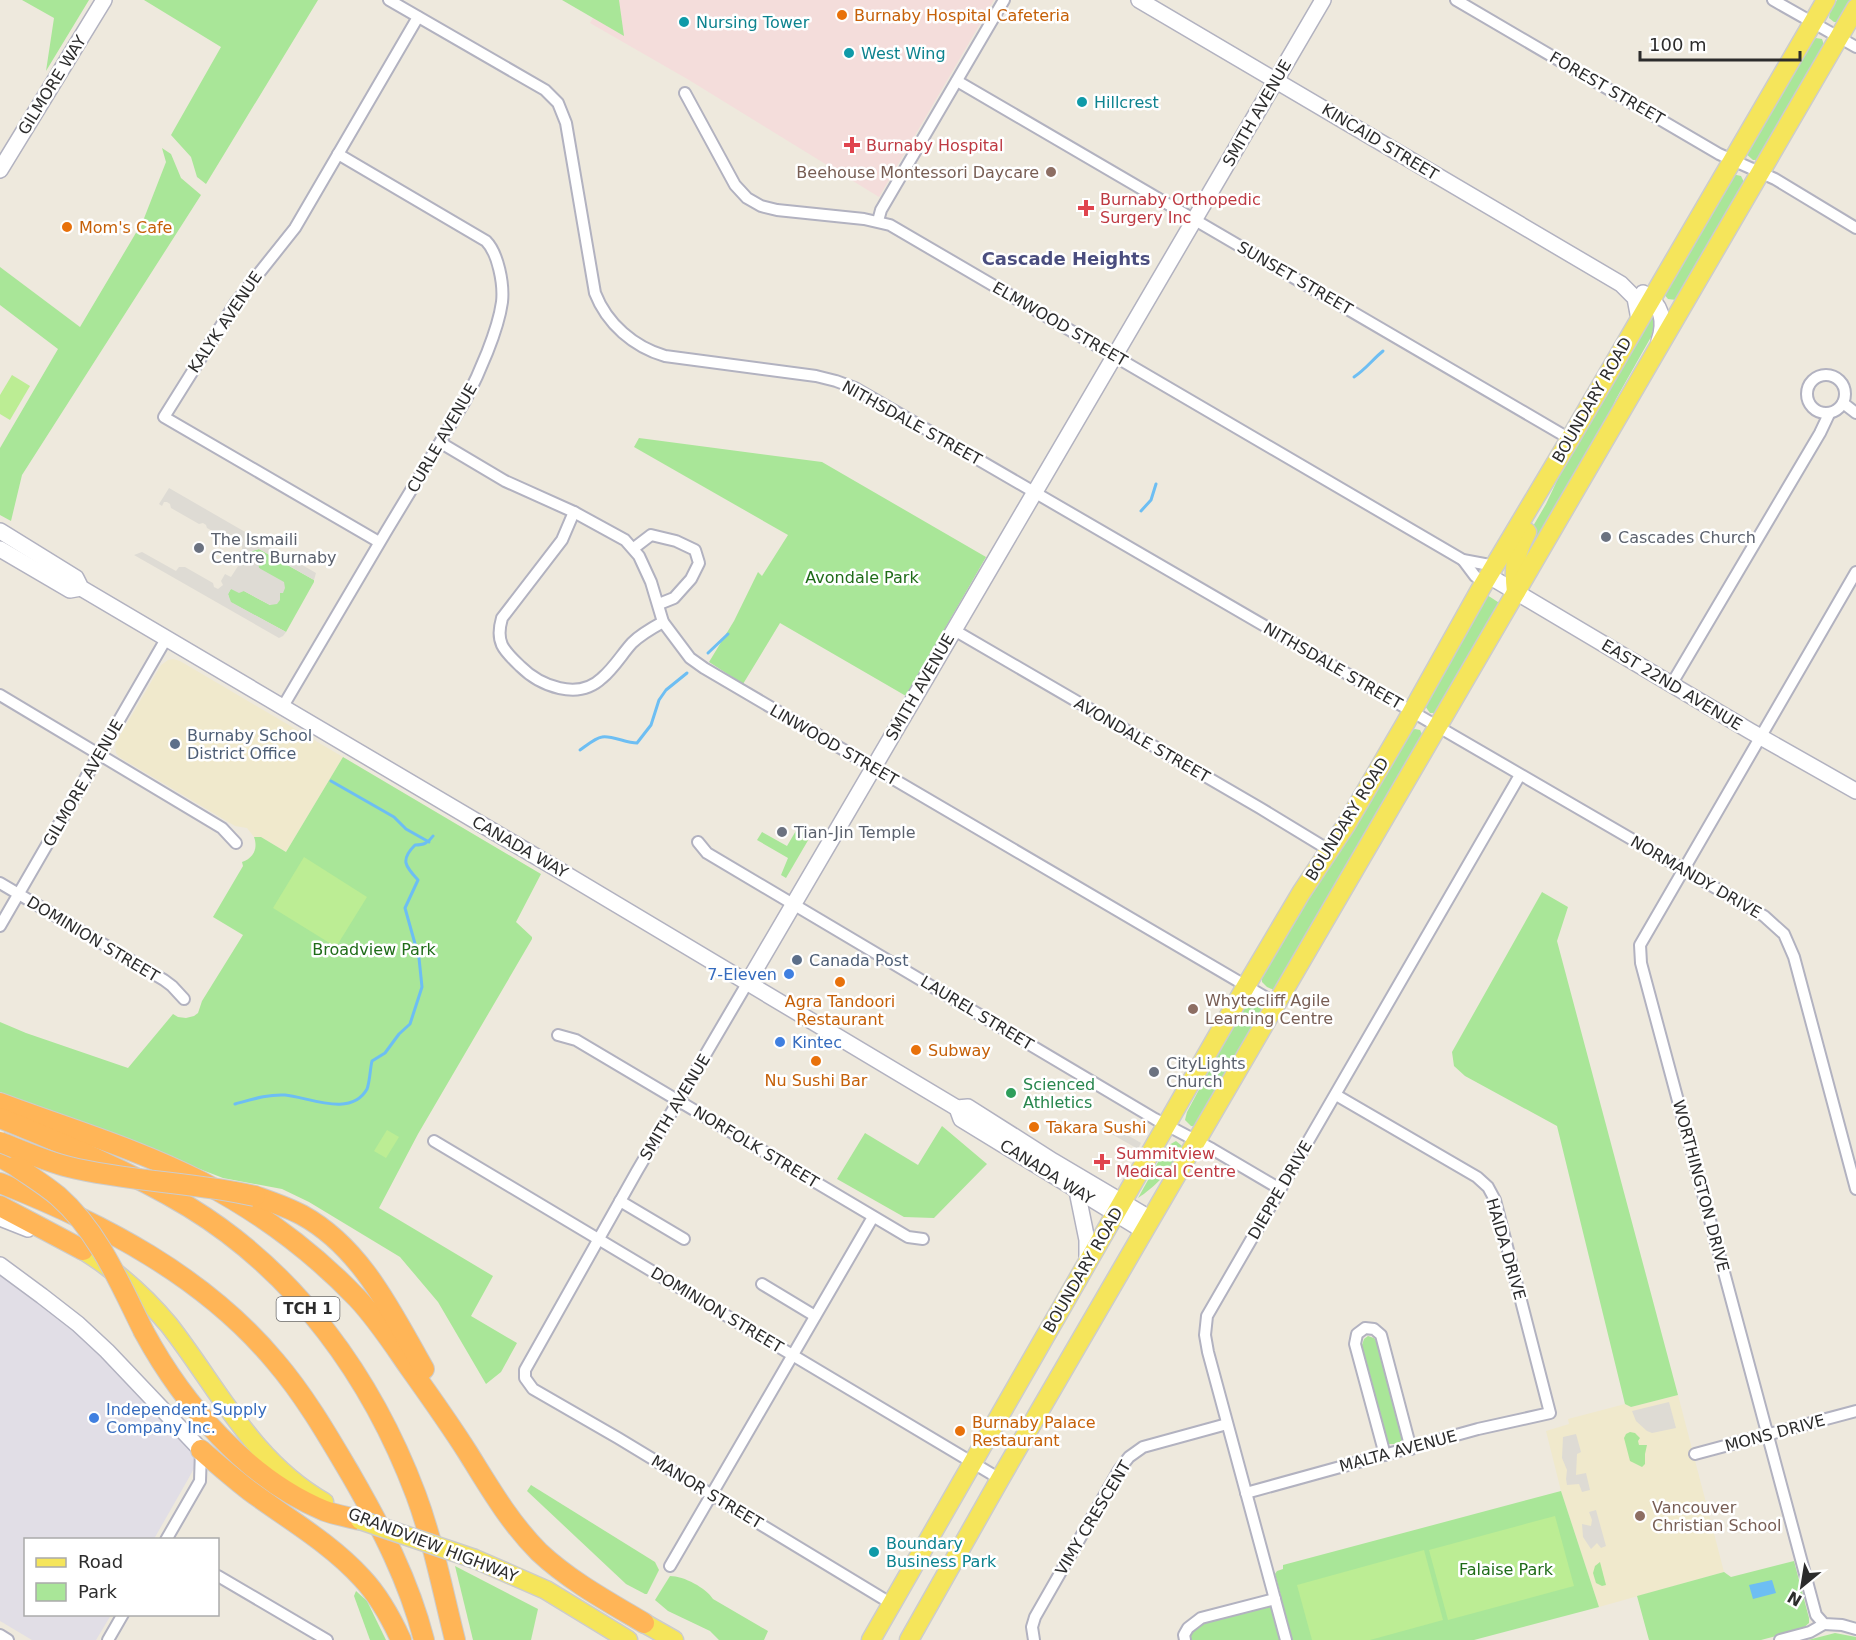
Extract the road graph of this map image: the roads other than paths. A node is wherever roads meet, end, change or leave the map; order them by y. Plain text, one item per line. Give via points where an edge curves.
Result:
1 (104, 0) edge
2 (389, 0) edge
3 (1004, 0) edge
4 (1139, 0) edge
5 (1323, 0) edge
6 (1456, 0) edge
7 (1773, 0) edge
8 (1826, 0) edge
9 (1856, 8) edge
10 (418, 17) junction
11 (1812, 22) junction
12 (1840, 37) junction
13 (1856, 47) edge
14 (957, 81) junction
15 (1276, 81) junction
16 (685, 93) dead end
17 (338, 154) junction
18 (1732, 160) junction
19 (0, 170) edge
20 (1759, 172) junction
21 (1195, 219) junction
22 (878, 221) junction
23 (1856, 228) edge
24 (1621, 284) junction
25 (1652, 298) junction
26 (1640, 319) junction
27 (1656, 350) junction
28 (1115, 356) junction
29 (1843, 403) junction
30 (1856, 413) edge
31 (1829, 414) junction
32 (1570, 439) junction
33 (441, 443) junction
34 (1552, 470) junction
35 (1035, 492) junction
36 (574, 512) junction
37 (0, 531) edge
38 (379, 543) junction
39 (634, 548) junction
40 (0, 549) edge
41 (1463, 560) junction
42 (1856, 572) edge
43 (1489, 575) junction
44 (81, 588) junction
45 (1516, 592) junction
46 (1851, 592) edge
47 (658, 604) junction
48 (663, 622) junction
49 (954, 630) junction
50 (166, 639) junction
51 (1671, 685) junction
52 (0, 695) edge
53 (282, 708) junction
54 (1412, 712) junction
55 (1438, 727) junction
56 (1760, 737) junction
57 (98, 754) junction
58 (873, 768) junction
59 (1520, 774) junction
60 (1856, 791) edge
61 (698, 842) dead end
62 (236, 843) dead end
63 (1329, 850) junction
64 (1683, 869) junction
65 (0, 883) edge
66 (18, 895) junction
67 (794, 904) junction
68 (0, 926) edge
69 (748, 982) junction
70 (1246, 986) junction
71 (184, 999) dead end
72 (1277, 1004) junction
73 (558, 1035) dead end
74 (1336, 1095) junction
75 (678, 1101) junction
76 (0, 1103) edge
77 (957, 1108) junction
78 (0, 1118) edge
79 (1167, 1125) junction
80 (434, 1141) dead end
81 (1197, 1141) junction
82 (0, 1142) edge
83 (8, 1162) edge
84 (0, 1183) edge
85 (1280, 1189) junction
86 (1856, 1190) edge
87 (1077, 1191) junction
88 (620, 1201) junction
89 (0, 1206) edge
90 (1119, 1208) junction
91 (873, 1217) junction
92 (0, 1218) edge
93 (1148, 1225) junction
94 (684, 1239) dead end
95 (924, 1239) dead end
96 (598, 1240) junction
97 (83, 1250) junction
98 (1087, 1263) junction
99 (0, 1265) edge
100 (762, 1284) dead end
101 (815, 1316) junction
102 (792, 1356) junction
103 (525, 1378) joint
104 (1856, 1411) edge
105 (1550, 1413) joint
106 (1227, 1424) junction
107 (456, 1434) junction
108 (1768, 1434) junction
109 (1411, 1449) junction
110 (201, 1450) junction
111 (1695, 1454) dead end
112 (1385, 1455) junction
113 (972, 1463) junction
114 (1000, 1479) junction
115 (1246, 1493) junction
116 (712, 1495) junction
117 (326, 1508) junction
118 (360, 1520) joint
119 (167, 1538) edge
120 (670, 1566) dead end
121 (219, 1577) edge
122 (1275, 1599) junction
123 (892, 1604) junction
124 (122, 1616) edge
125 (644, 1623) joint
126 (1824, 1624) junction
127 (1856, 1629) edge
128 (0, 1635) edge
129 (8, 1640) edge
130 (108, 1640) edge
131 (327, 1640) edge
132 (401, 1640) edge
133 (424, 1640) edge
134 (455, 1640) edge
135 (628, 1640) edge
136 (674, 1640) edge
137 (871, 1640) edge
138 (909, 1640) edge
139 (1034, 1640) edge
140 (1185, 1640) edge
141 (1286, 1640) edge
142 (1780, 1640) edge

1 - 19 street, GILMORE WAY
2 - 10 street, NITHSDALE STREET
3 - 14 street
4 - 15 street, KINCAID STREET
5 - 15 street, SMITH AVENUE
6 - 18 street, FOREST STREET
7 - 11 street
8 - 11 main road, BOUNDARY ROAD
9 - 12 main road, BOUNDARY ROAD
10 - 17 street, KALYK AVENUE
10 - 35 street, NITHSDALE STREET via 545,90 558,103 566,123 595,293 603,310 624,333 665,356 816,376 846,384
11 - 12 street
11 - 18 main road, BOUNDARY ROAD
12 - 13 street
12 - 20 main road, BOUNDARY ROAD
14 - 21 street, SUNSET STREET
14 - 22 street
15 - 21 street, SMITH AVENUE
15 - 24 street, KINCAID STREET
16 - 22 street, ELMWOOD STREET via 735,185 747,198 777,210
17 - 33 street, CURLE AVENUE via 482,237 496,255 502,294 500,312 476,381
17 - 38 street, KALYK AVENUE via 295,228 236,302 164,417
18 - 20 street, FOREST STREET
18 - 25 main road, BOUNDARY ROAD
20 - 23 street, FOREST STREET
20 - 27 main road, BOUNDARY ROAD
21 - 28 street, SMITH AVENUE
21 - 32 street, SUNSET STREET
22 - 28 street, ELMWOOD STREET
24 - 25 street, KINCAID STREET
24 - 26 street, KINCAID STREET via 1635,298
25 - 26 main road, BOUNDARY ROAD
25 - 27 street via 1659,306 1664,324
26 - 32 main road, BOUNDARY ROAD
27 - 45 main road, BOUNDARY ROAD
28 - 35 street, SMITH AVENUE
28 - 41 street, ELMWOOD STREET
29 - 30 street
29 - 31 street
29 - 31 street via 1845,396 1837,379 1817,377 1808,394 1816,410
31 - 51 street
32 - 34 main road, BOUNDARY ROAD
33 - 36 street via 505,481
33 - 38 street, CURLE AVENUE
34 - 43 main road, BOUNDARY ROAD
34 - 45 main road via 1547,497 1517,552
35 - 49 street, SMITH AVENUE
35 - 54 street, NITHSDALE STREET
36 - 39 street
36 - 48 street via 562,540 502,618 499,629 505,651 544,684 578,690 602,679 634,641
37 - 44 street, CANADA WAY via 76,578
38 - 53 street, CURLE AVENUE
39 - 47 street, LINWOOD STREET
39 - 47 street via 651,535 694,550 699,563 691,579 674,598
40 - 44 street, CANADA WAY via 70,590
41 - 43 street, ELMWOOD STREET
41 - 43 street, ELMWOOD STREET via 1474,576
42 - 46 street, WORTHINGTON DRIVE
43 - 45 street, EAST 22ND AVENUE
43 - 54 main road, BOUNDARY ROAD
44 - 50 street, CANADA WAY
45 - 51 street, EAST 22ND AVENUE
45 - 55 main road, BOUNDARY ROAD
46 - 56 street, WORTHINGTON DRIVE
47 - 48 street, LINWOOD STREET
48 - 58 street, LINWOOD STREET via 690,658 704,668
49 - 58 street, SMITH AVENUE
49 - 63 street, AVONDALE STREET
50 - 53 street, CANADA WAY
50 - 57 street, GILMORE AVENUE
51 - 56 street, EAST 22ND AVENUE
52 - 57 street
53 - 69 street, CANADA WAY
54 - 55 street, NITHSDALE STREET
54 - 63 main road, BOUNDARY ROAD
55 - 59 street, NORMANDY DRIVE
55 - 72 main road, BOUNDARY ROAD
56 - 60 street, EAST 22ND AVENUE
56 - 64 street, WORTHINGTON DRIVE
57 - 62 street via 222,828
57 - 66 street, GILMORE AVENUE
58 - 67 street, SMITH AVENUE
58 - 70 street, LINWOOD STREET
59 - 64 street, NORMANDY DRIVE
59 - 74 street, DIEPPE DRIVE
61 - 67 street, LAUREL STREET via 707,853
63 - 70 main road, BOUNDARY ROAD
64 - 86 street, NORMANDY DRIVE via 1764,916 1784,934 1794,957
64 - 108 street, WORTHINGTON DRIVE via 1640,945 1641,963
65 - 66 street, DOMINION STREET
66 - 68 street, GILMORE AVENUE
66 - 71 street, DOMINION STREET via 164,980
67 - 69 street, SMITH AVENUE
67 - 79 street, LAUREL STREET
69 - 75 street, SMITH AVENUE
69 - 77 street, CANADA WAY
70 - 72 street, LINWOOD STREET
70 - 79 main road, BOUNDARY ROAD
72 - 81 main road, BOUNDARY ROAD
73 - 75 street, NORFOLK STREET via 576,1040
74 - 85 street, DIEPPE DRIVE
74 - 105 street, HAIDA DRIVE via 1478,1177 1488,1187 1495,1200
75 - 88 street, SMITH AVENUE
75 - 91 street, NORFOLK STREET
76 - 107 highway via 171,1167 203,1182 281,1231 358,1299
77 - 87 street, CANADA WAY via 961,1119
77 - 90 street, CANADA WAY via 968,1107
78 - 134 highway, TCH 1 via 124,1171 189,1207 230,1235 307,1307 340,1348 390,1432 416,1497
79 - 81 street, LAUREL STREET
79 - 90 main road, BOUNDARY ROAD
80 - 96 street, DOMINION STREET
81 - 85 street, LAUREL STREET
81 - 93 main road, BOUNDARY ROAD
82 - 107 highway, bridge via 68,1167 227,1190 255,1196 305,1216 332,1237 382,1294
83 - 117 highway, bridge via 58,1197 90,1232 111,1264 159,1360 214,1431 279,1485
84 - 133 highway via 134,1246 190,1281 237,1321 275,1361 309,1406 369,1506 391,1548
85 - 106 street, DIEPPE DRIVE via 1208,1316 1205,1335
87 - 90 street, CANADA WAY
87 - 98 street
88 - 94 street
88 - 96 street, SMITH AVENUE
89 - 97 highway
90 - 93 street, CANADA WAY
90 - 98 main road, BOUNDARY ROAD
91 - 95 street, NORFOLK STREET via 908,1237
91 - 101 street
92 - 97 street
93 - 114 main road, BOUNDARY ROAD
96 - 102 street, DOMINION STREET
96 - 103 street, SMITH AVENUE via 525,1370
97 - 117 main road via 121,1277 167,1323 258,1448
98 - 113 main road, BOUNDARY ROAD
99 - 110 street via 107,1351
100 - 101 street
101 - 102 street
102 - 113 street, DOMINION STREET
102 - 116 street
103 - 116 street, MANOR STREET via 533,1389
104 - 108 street, MONS DRIVE
105 - 109 street, MALTA AVENUE
106 - 115 street, DIEPPE DRIVE
106 - 139 street, VIMY CRESCENT via 1143,1447 1128,1457 1035,1617
107 - 125 highway via 498,1499 539,1552 578,1582
108 - 111 street, MONS DRIVE
108 - 126 street, WORTHINGTON DRIVE via 1815,1615
109 - 112 street, MALTA AVENUE
109 - 112 street via 1381,1335 1365,1328 1357,1334 1355,1344
110 - 119 street via 200,1481
110 - 132 highway via 249,1491 350,1565 374,1592
112 - 115 street, MALTA AVENUE
113 - 114 street, DOMINION STREET
113 - 123 main road, BOUNDARY ROAD
114 - 138 main road, BOUNDARY ROAD
115 - 122 street, DIEPPE DRIVE
116 - 120 street
116 - 123 street, MANOR STREET
117 - 118 highway
118 - 135 main road, GRANDVIEW HIGHWAY, bridge via 475,1559 546,1590
121 - 131 street
122 - 140 street via 1201,1618 1188,1628
122 - 141 street, DIEPPE DRIVE
123 - 137 main road, BOUNDARY ROAD
124 - 130 street
125 - 136 main road
126 - 127 street
126 - 142 street
128 - 129 street

